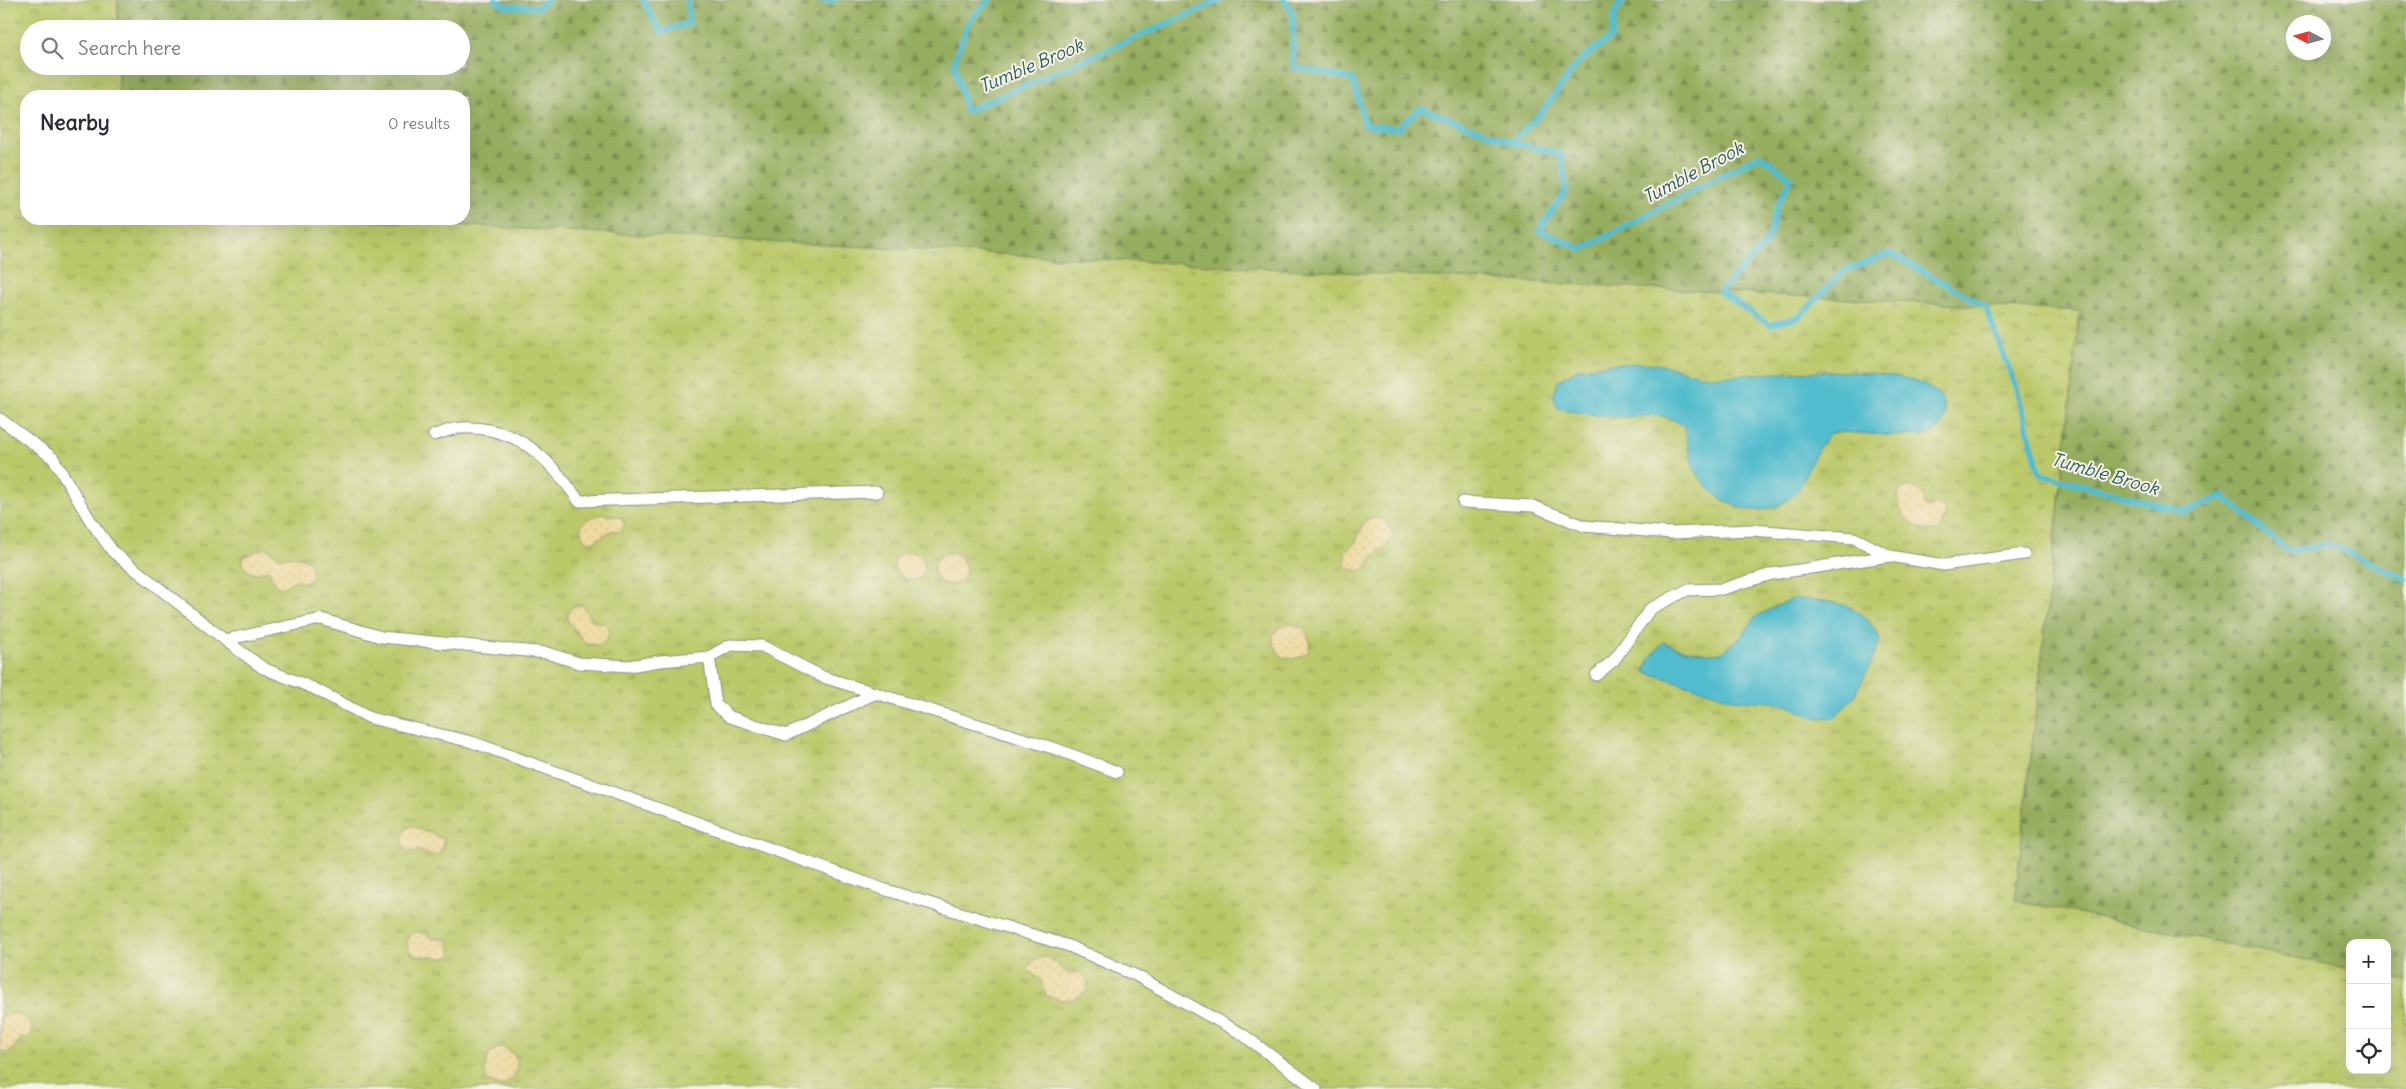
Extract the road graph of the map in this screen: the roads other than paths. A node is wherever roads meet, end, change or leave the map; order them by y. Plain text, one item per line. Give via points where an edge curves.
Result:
1 (0, 419) edge
2 (434, 435) dead end
3 (877, 492) dead end
4 (1463, 502) dead end
5 (2024, 554) dead end
6 (1890, 556) junction
7 (225, 640) junction
8 (709, 658) junction
9 (1596, 675) dead end
10 (876, 693) junction
11 (1117, 772) dead end
12 (1316, 1089) edge

1 - 7 lane via 53,458 113,552
2 - 3 lane via 459,428 501,431 537,451 579,501
4 - 6 lane via 1533,506 1584,526 1671,532 1753,530 1854,538
5 - 6 lane via 1944,565
6 - 9 lane via 1772,574 1722,589 1688,590 1650,609 1614,660
7 - 8 lane via 321,618 381,637 547,652 579,663 629,666 660,660
7 - 12 lane via 263,668 313,688 370,718 472,742 883,889 1069,946 1137,976 1242,1034
8 - 10 lane via 730,645 762,646 823,677
8 - 10 lane via 716,705 730,717 786,735
10 - 11 lane via 1056,748

